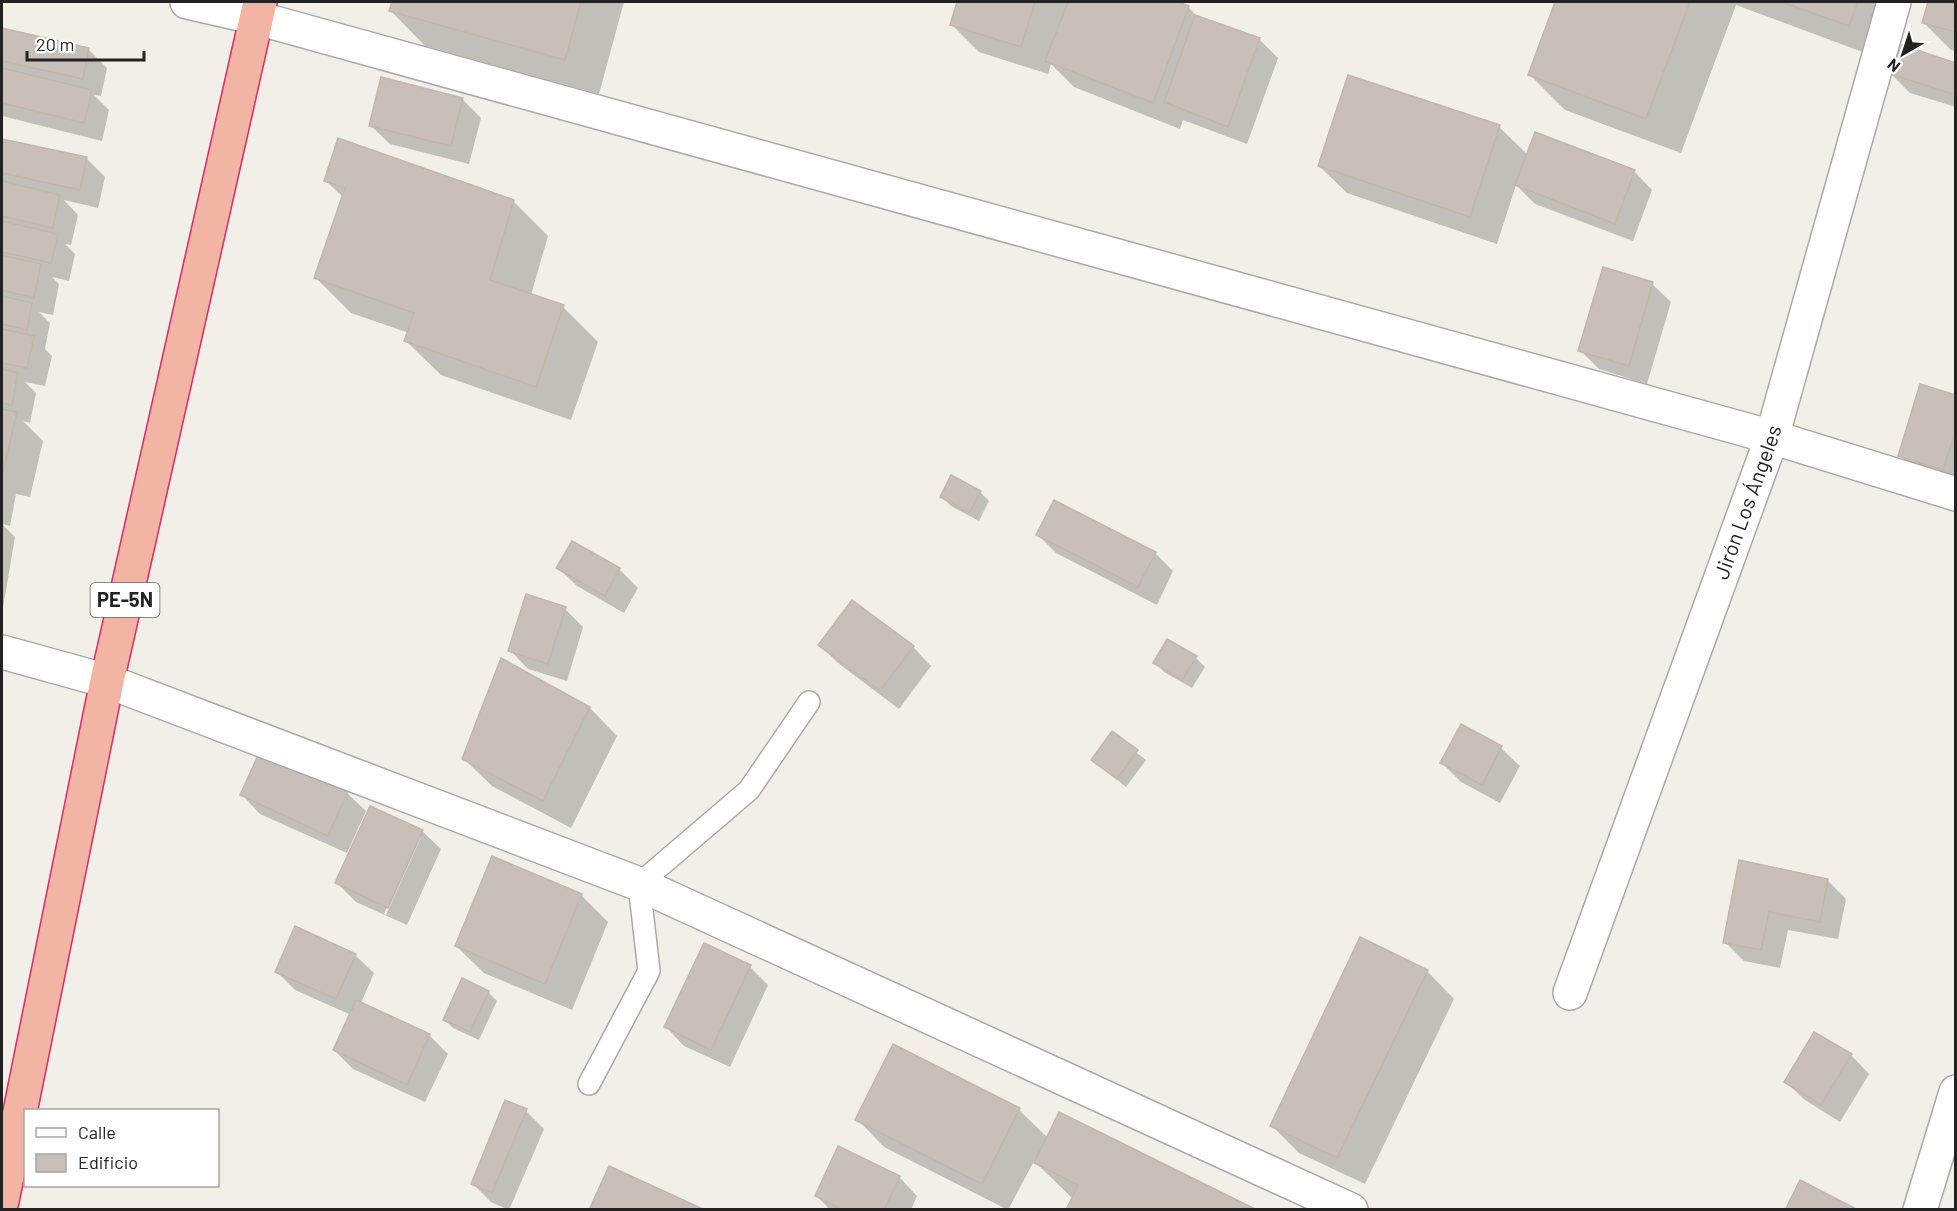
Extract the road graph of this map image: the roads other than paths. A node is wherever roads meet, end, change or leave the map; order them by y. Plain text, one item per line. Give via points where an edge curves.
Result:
1 (187, 2) edge
2 (1893, 2) edge
3 (258, 10) edge
4 (1772, 437) junction
5 (1956, 494) edge
6 (2, 651) edge
7 (107, 681) junction
8 (809, 702) dead end
9 (639, 885) junction
10 (1570, 993) dead end
11 (589, 1084) dead end
12 (1956, 1092) edge
13 (2, 1201) edge
14 (1351, 1209) edge
15 (1920, 1209) edge

1 - 3 street
2 - 4 street, Jirón Los Ángeles
3 - 4 street
3 - 7 highway, PE-5N
4 - 5 street
4 - 10 street, Jirón Los Ángeles
6 - 7 street
7 - 9 street
7 - 13 highway, PE-5N
8 - 9 lane via 749,790
9 - 11 lane via 649,971
9 - 14 street
12 - 15 street

